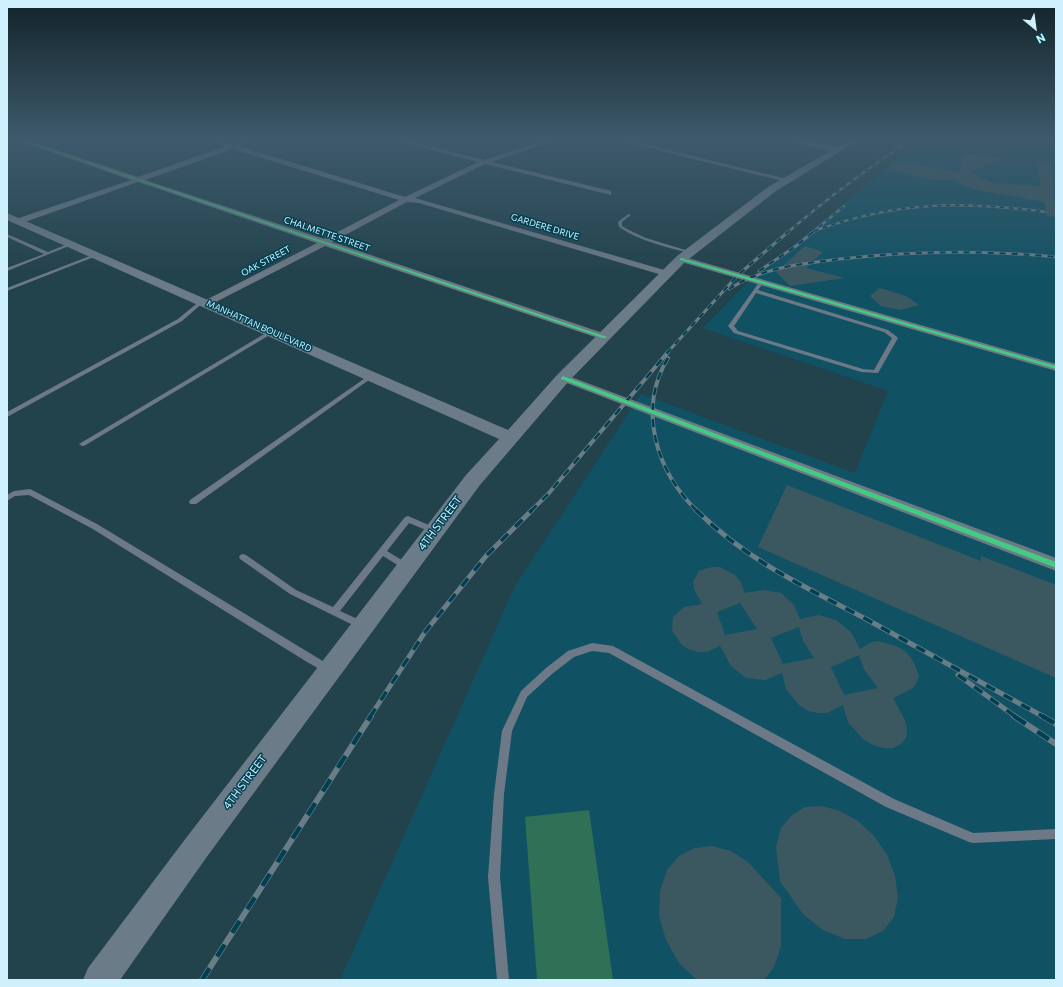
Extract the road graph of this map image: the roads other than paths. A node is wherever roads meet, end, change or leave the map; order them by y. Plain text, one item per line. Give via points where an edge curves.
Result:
1 (116, 186) edge
2 (158, 186) edge
3 (361, 186) edge
4 (432, 186) edge
5 (580, 186) edge
6 (777, 186) edge
7 (608, 193) dead end
8 (406, 200) junction
9 (628, 215) dead end
10 (13, 219) edge
11 (7, 235) edge
12 (323, 243) junction
13 (72, 244) junction
14 (48, 254) junction
15 (97, 255) junction
16 (686, 256) junction
17 (7, 270) edge
18 (665, 273) junction
19 (762, 282) junction
20 (7, 290) edge
21 (755, 291) junction
22 (206, 302) junction
23 (272, 332) junction
24 (605, 337) junction
25 (1056, 368) edge
26 (371, 376) junction
27 (563, 378) junction
28 (7, 415) edge
29 (511, 438) junction
30 (82, 444) dead end
31 (7, 498) edge
32 (193, 502) dead end
33 (435, 530) junction
34 (382, 551) junction
35 (243, 558) dead end
36 (1056, 565) edge
37 (407, 567) junction
38 (334, 612) junction
39 (363, 626) junction
40 (330, 670) junction
41 (1056, 834) edge
42 (100, 980) edge
43 (503, 980) edge

1 - 10 street
2 - 12 street, CHALMETTE STREET
3 - 8 street, GARDERE DRIVE
4 - 8 street, OAK STREET
5 - 7 street
6 - 16 main road, 4TH STREET
8 - 12 street, OAK STREET
8 - 18 street, GARDERE DRIVE via 420,201
9 - 16 lane via 620,222 620,226 625,230
10 - 13 main road, MANHATTAN BOULEVARD
11 - 14 lane
12 - 22 street, OAK STREET
12 - 24 street, CHALMETTE STREET
13 - 14 lane
13 - 15 main road, MANHATTAN BOULEVARD
14 - 17 lane
15 - 20 lane
15 - 22 main road, MANHATTAN BOULEVARD
16 - 18 main road, 4TH STREET
16 - 19 street
18 - 24 main road, 4TH STREET
19 - 21 lane
19 - 25 street
21 - 21 lane via 731,326 736,332 863,371 876,372 895,338 886,331
22 - 23 main road, MANHATTAN BOULEVARD
22 - 28 lane via 180,320
23 - 26 main road, MANHATTAN BOULEVARD
23 - 30 lane
24 - 27 main road, 4TH STREET
26 - 29 main road, MANHATTAN BOULEVARD
26 - 32 lane
27 - 29 main road, 4TH STREET
27 - 36 street
29 - 33 main road, 4TH STREET via 473,480
31 - 40 lane via 14,494 30,492 94,526
33 - 34 lane via 408,519
33 - 37 main road, 4TH STREET
34 - 37 lane
34 - 38 lane
35 - 38 lane via 293,592
37 - 39 main road, 4TH STREET
38 - 39 lane
39 - 40 main road, 4TH STREET
40 - 42 main road, 4TH STREET
41 - 43 lane via 973,838 890,803 610,649 592,647 571,654 524,694 507,730 499,794 494,877

